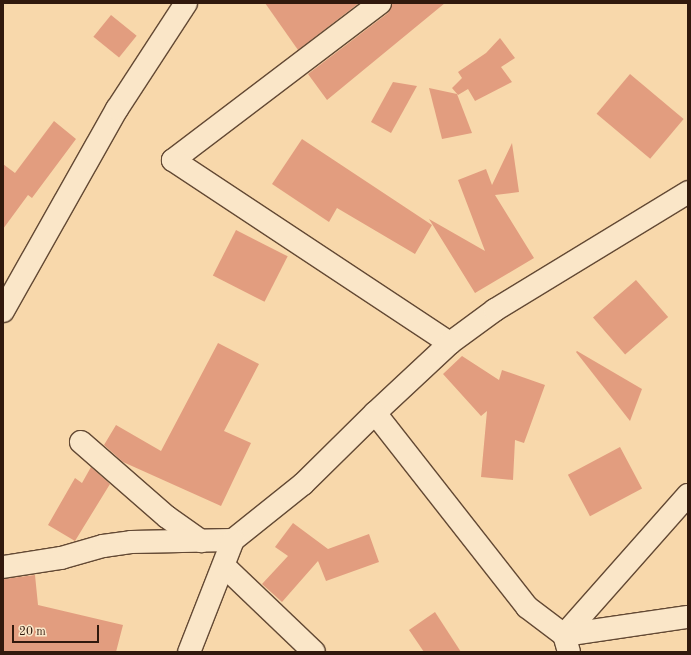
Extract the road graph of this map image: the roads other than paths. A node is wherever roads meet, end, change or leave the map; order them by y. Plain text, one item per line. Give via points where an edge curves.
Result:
1 (186, 3) edge
2 (380, 3) edge
3 (688, 192) edge
4 (3, 311) edge
5 (450, 343) junction
6 (375, 413) junction
7 (81, 442) dead end
8 (688, 495) edge
9 (233, 540) junction
10 (201, 541) junction
11 (224, 566) junction
12 (3, 567) edge
13 (688, 617) edge
14 (566, 643) edge
15 (189, 652) edge
16 (314, 652) edge

1 - 4 street via 117,109
2 - 5 street via 173,160
3 - 5 street via 495,310
5 - 6 street
6 - 9 street via 303,484
6 - 14 street via 527,607
7 - 10 street via 168,517
8 - 14 street
9 - 10 street
9 - 11 street
10 - 12 street via 131,542 103,546 61,558
11 - 15 street
11 - 16 street
13 - 14 street

